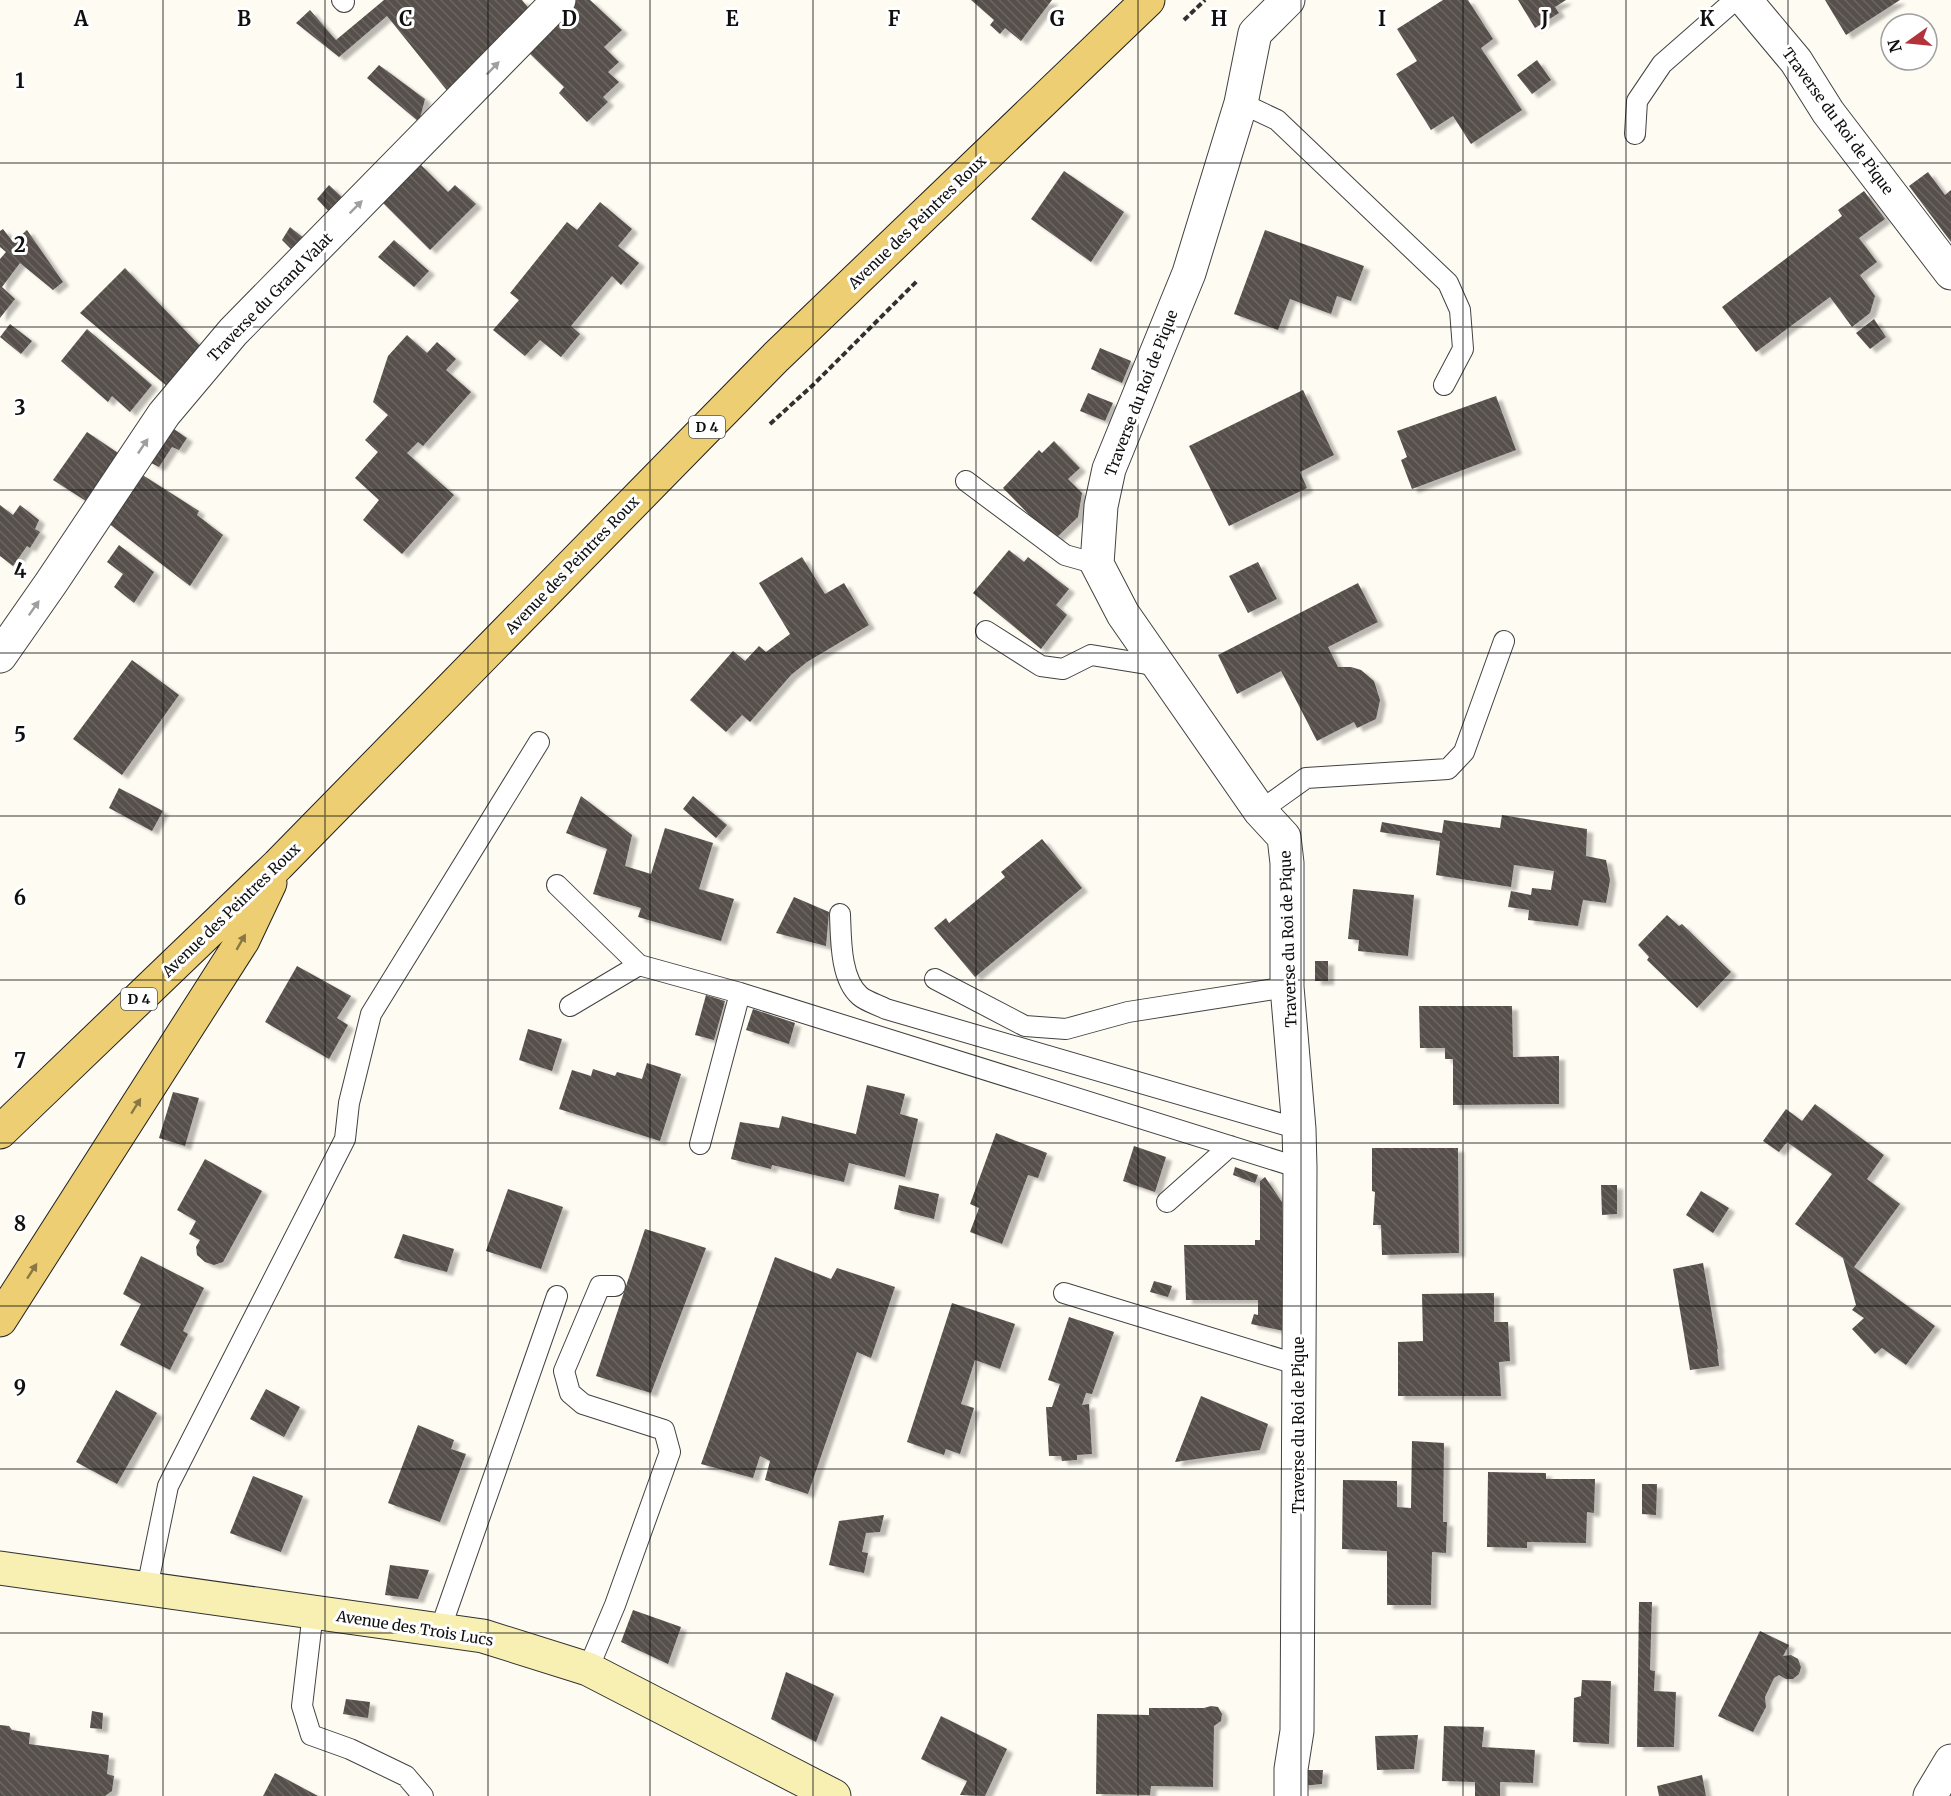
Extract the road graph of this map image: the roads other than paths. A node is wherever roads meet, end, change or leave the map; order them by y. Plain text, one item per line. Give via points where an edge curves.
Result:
1 (559, 0) edge
2 (1148, 0) edge
3 (1288, 0) edge
4 (1735, 0) edge
5 (1745, 0) edge
6 (1241, 103) junction
7 (1635, 134) dead end
8 (1951, 273) edge
9 (1444, 385) dead end
10 (966, 481) dead end
11 (1097, 564) junction
12 (986, 631) dead end
13 (1504, 641) dead end
14 (0, 656) edge
15 (1159, 666) junction
16 (539, 741) dead end
17 (1260, 811) junction
18 (278, 865) junction
19 (557, 885) dead end
20 (840, 914) dead end
21 (639, 965) junction
22 (935, 979) dead end
23 (1287, 987) junction
24 (740, 993) junction
25 (570, 1006) dead end
26 (1299, 1129) junction
27 (0, 1132) edge
28 (700, 1144) dead end
29 (1230, 1146) junction
30 (1300, 1168) junction
31 (1167, 1202) dead end
32 (615, 1286) dead end
33 (1064, 1293) dead end
34 (557, 1296) dead end
35 (0, 1320) edge
36 (1299, 1365) junction
37 (0, 1568) edge
38 (147, 1588) junction
39 (313, 1612) junction
40 (440, 1630) junction
41 (588, 1669) junction
42 (1951, 1761) edge
43 (423, 1796) edge
44 (834, 1796) edge
45 (1291, 1796) edge
46 (1930, 1796) edge

14 -> 1 street, Traverse du Grand Valat via 164,414 233,332
2 - 18 main road, Avenue des Peintres Roux / D 4 via 776,357
3 - 6 street, Traverse du Roi de Pique via 1255,33
4 - 7 lane via 1662,64 1637,101
5 - 8 street, Traverse du Roi de Pique via 1796,61 1828,112
6 - 9 lane via 1277,120 1448,283 1460,310 1463,349
6 - 11 street, Traverse du Roi de Pique via 1189,273 1110,469 1101,506
10 - 11 lane via 1065,555
11 - 15 street, Traverse du Roi de Pique via 1123,614
12 - 15 lane via 1041,666 1063,669 1091,655
13 - 17 lane via 1464,752 1448,769 1306,778
15 - 17 street, Traverse du Roi de Pique
16 - 38 lane via 371,1014 349,1103 345,1138 168,1486
17 - 23 street, Traverse du Roi de Pique via 1284,837
18 - 27 main road, Avenue des Peintres Roux / D 4
35 -> 18 main road via 243,940
19 - 21 lane
20 - 26 lane via 847,976 860,996
21 - 24 lane
21 - 25 lane
22 - 23 lane via 1025,1026 1066,1029 1128,1012
23 - 26 street, Traverse du Roi de Pique
24 - 28 lane
24 - 29 lane
26 - 30 street, Traverse du Roi de Pique
29 - 30 lane
29 - 31 lane
30 - 36 street, Traverse du Roi de Pique
32 - 41 lane via 600,1286 595,1297 564,1371 570,1393 583,1404 663,1430 670,1452
33 - 36 lane
34 - 40 lane
36 - 45 street, Traverse du Roi de Pique via 1297,1731
37 - 38 main road, Avenue des Trois Lucs
38 - 39 main road, Avenue des Trois Lucs
39 - 40 main road, Avenue des Trois Lucs
39 - 43 lane via 302,1706 311,1735 406,1776
40 - 41 main road, Avenue des Trois Lucs via 483,1636
41 - 44 main road, Avenue des Trois Lucs
42 - 46 street

